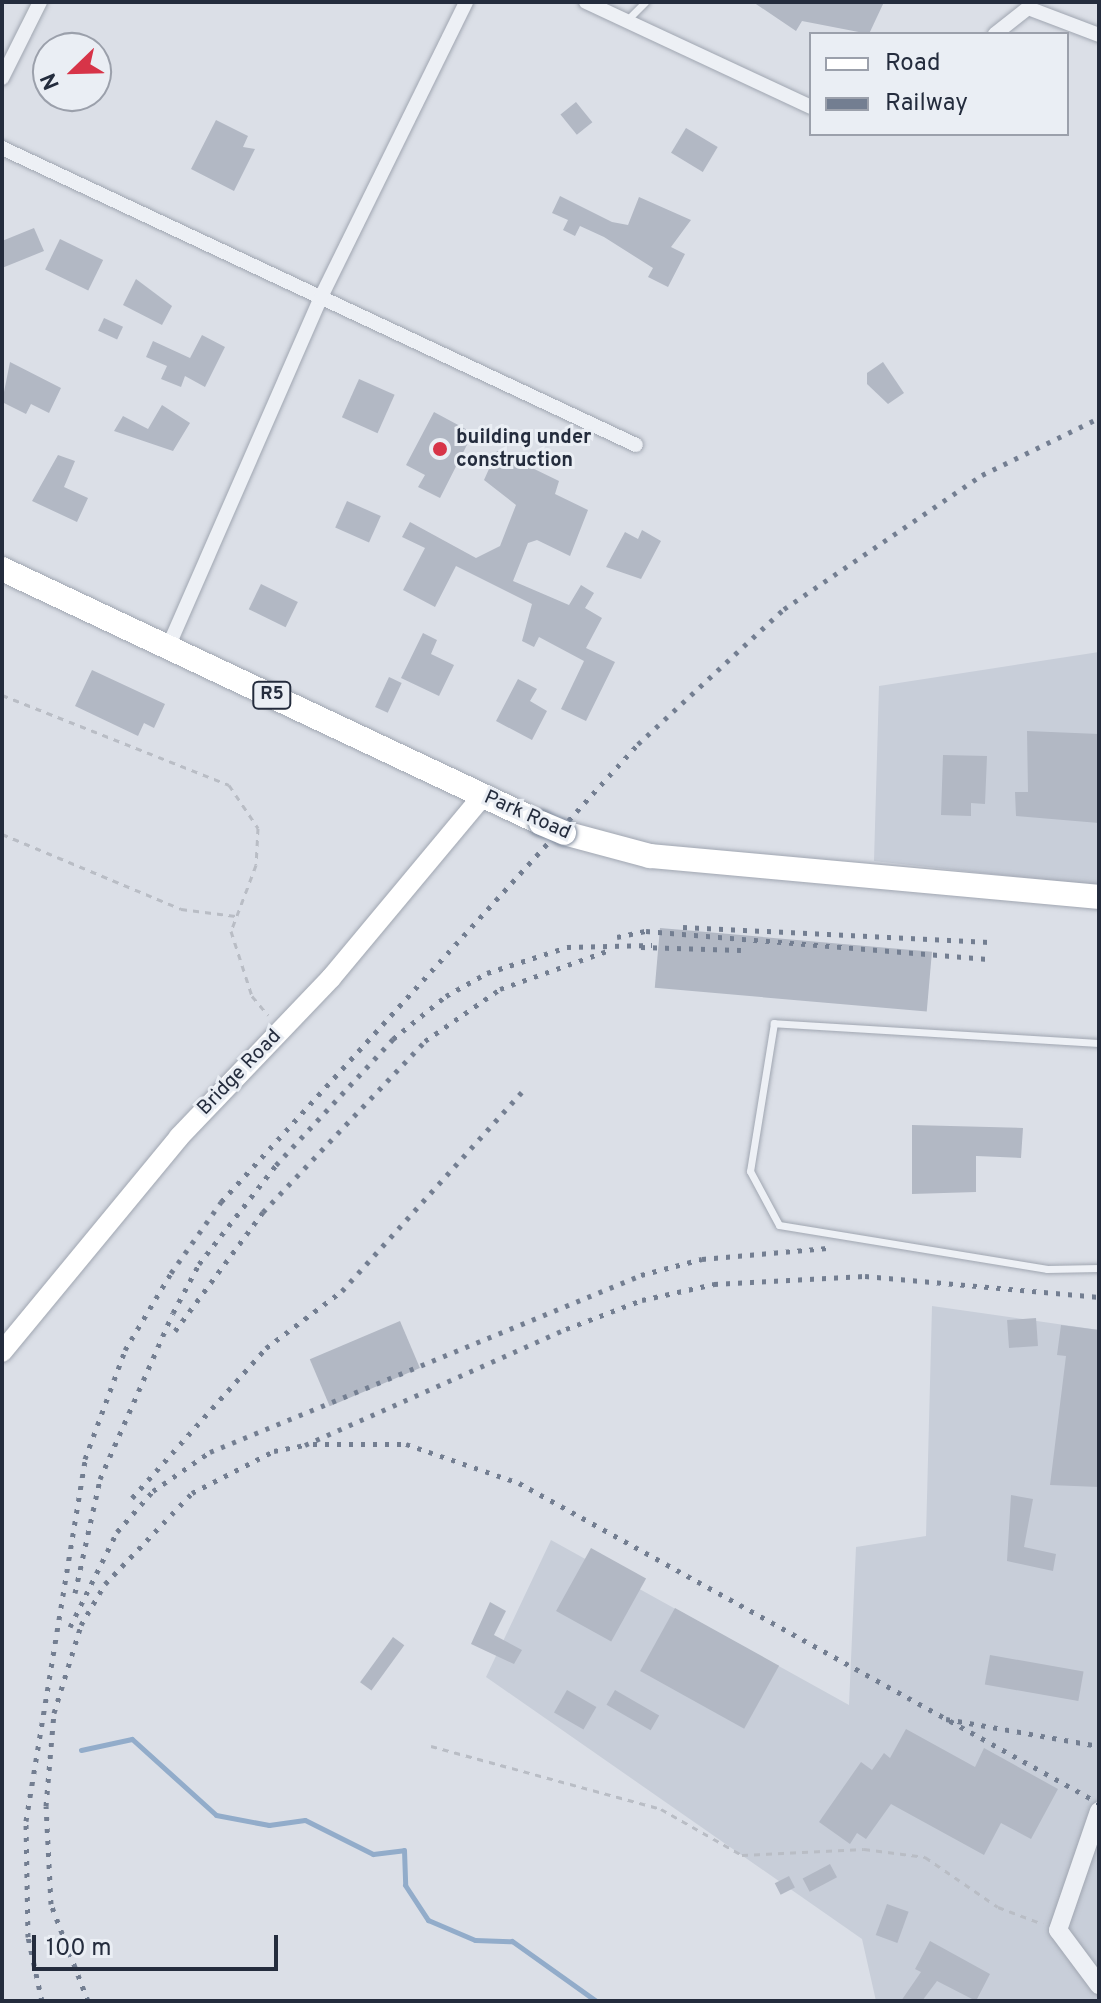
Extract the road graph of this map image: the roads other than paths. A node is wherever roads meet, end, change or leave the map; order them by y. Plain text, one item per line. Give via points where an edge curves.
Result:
1 (40, 2) edge
2 (466, 2) edge
3 (586, 2) edge
4 (645, 2) edge
5 (626, 21) junction
6 (998, 32) edge
7 (1099, 35) edge
8 (2, 78) edge
9 (809, 106) edge
10 (2, 148) edge
11 (320, 299) junction
12 (636, 445) dead end
13 (2, 569) edge
14 (169, 645) junction
15 (482, 797) junction
16 (1099, 897) edge
17 (1099, 1043) edge
18 (1099, 1268) edge
19 (2, 1352) edge
20 (1099, 1811) edge
21 (1099, 1985) edge

1 - 8 street
2 - 11 street
3 - 5 street
4 - 5 lane
5 - 9 street
6 - 7 street via 1028,8
10 - 11 street
11 - 12 street
11 - 14 street
13 - 14 highway, Park Road / R5
14 - 15 highway, Park Road / R5
15 - 16 highway, Park Road / R5 via 552,828 650,856
15 - 19 main road, Bridge Road via 281,1031 179,1137
17 - 18 lane via 774,1023 750,1171 779,1225 1047,1269
20 - 21 street via 1058,1930

